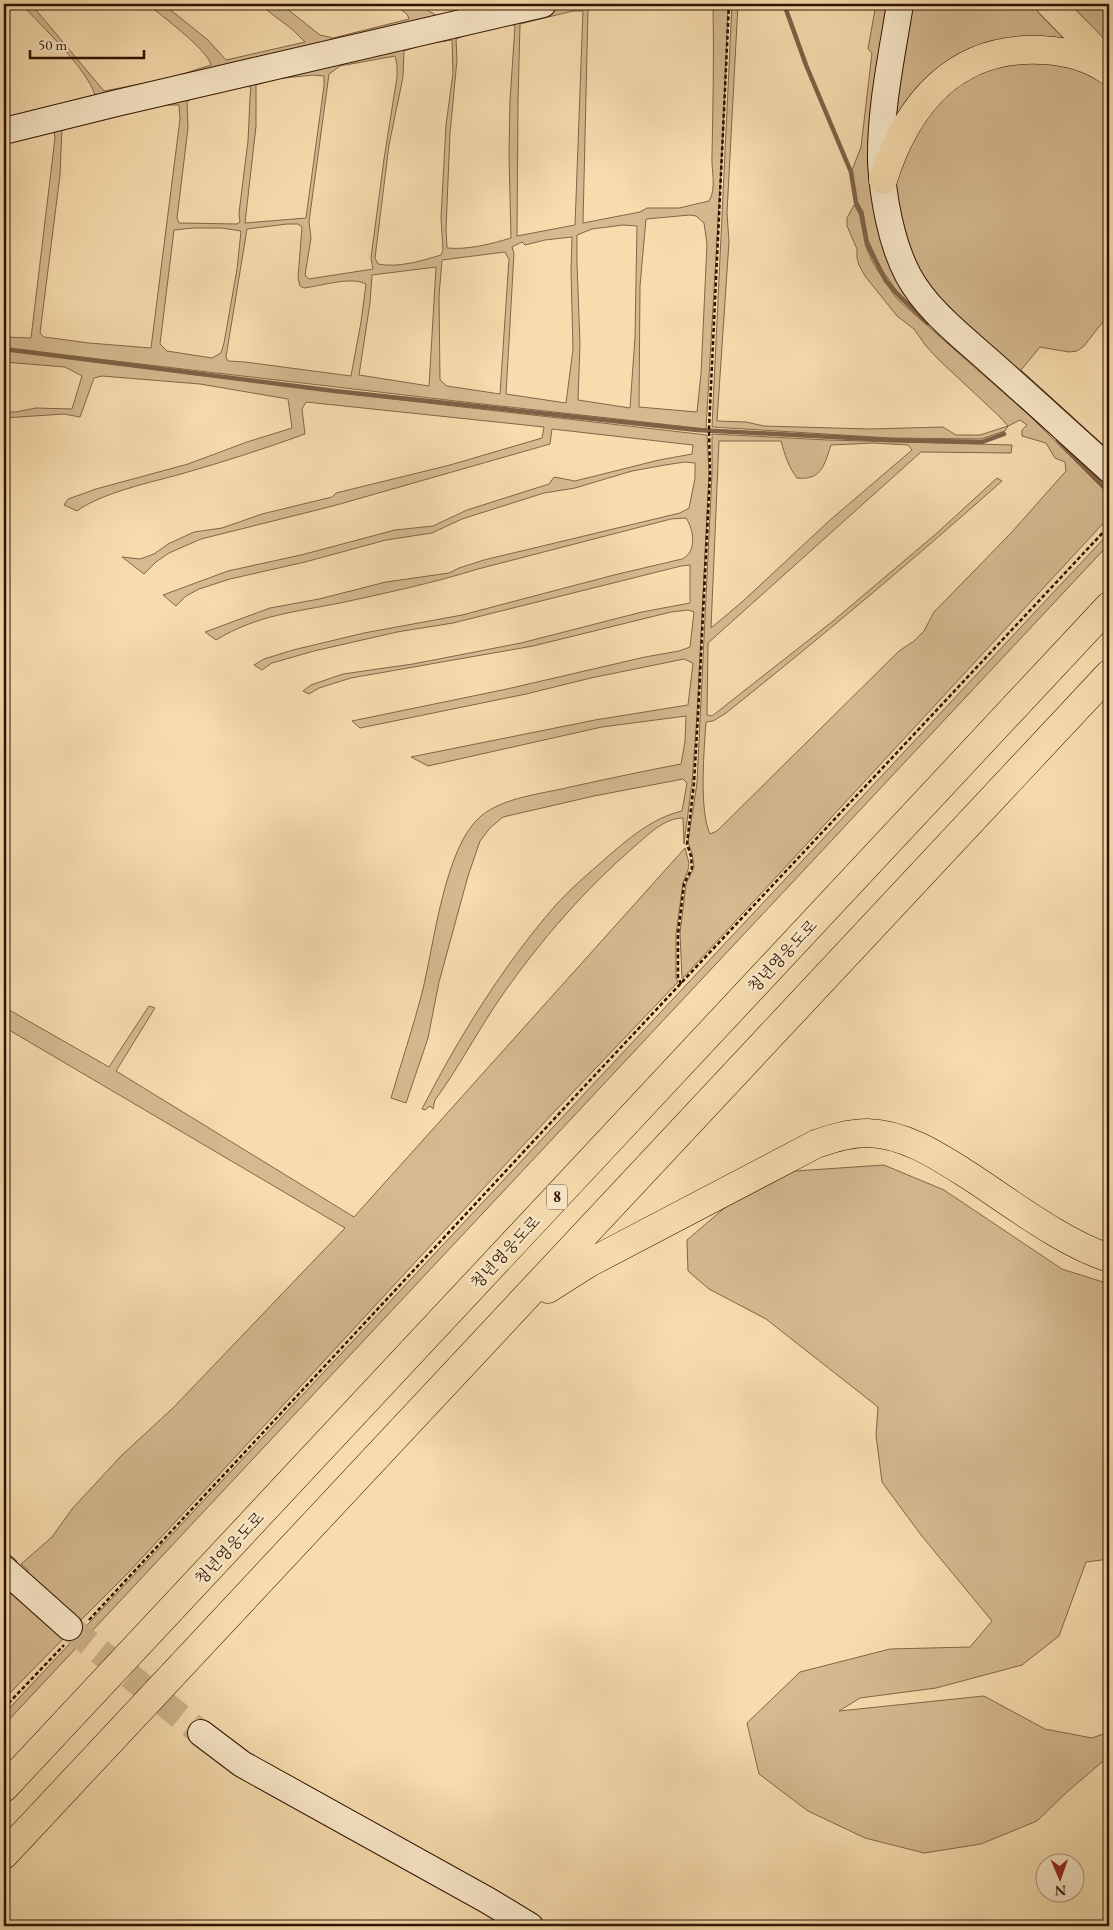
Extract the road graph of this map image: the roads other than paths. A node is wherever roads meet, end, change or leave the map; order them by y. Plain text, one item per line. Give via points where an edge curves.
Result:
1 (543, 4) edge
2 (900, 4) edge
3 (1050, 4) edge
4 (1109, 64) edge
5 (1109, 71) edge
6 (4, 131) edge
7 (882, 180) junction
8 (1109, 469) edge
9 (1109, 606) edge
10 (1109, 674) edge
11 (1109, 1258) edge
12 (503, 1323) junction
13 (4, 1569) edge
14 (73, 1631) tunnel mouth
15 (201, 1733) tunnel mouth
16 (4, 1788) edge
17 (4, 1856) edge
18 (517, 1918) edge

1 - 6 street
2 - 7 street via 886,99
3 - 4 highway
5 - 7 highway via 1080,55 1049,50 1007,51 970,63 934,88 910,118
7 - 8 street via 897,247 916,289 946,322
9 - 16 highway, 청년영웅도로 / 8
10 - 12 highway
11 - 12 highway via 1075,1244 920,1146 868,1133 842,1135 816,1144 589,1263 561,1279
12 - 17 highway
13 - 14 street
15 - 18 street via 242,1764

